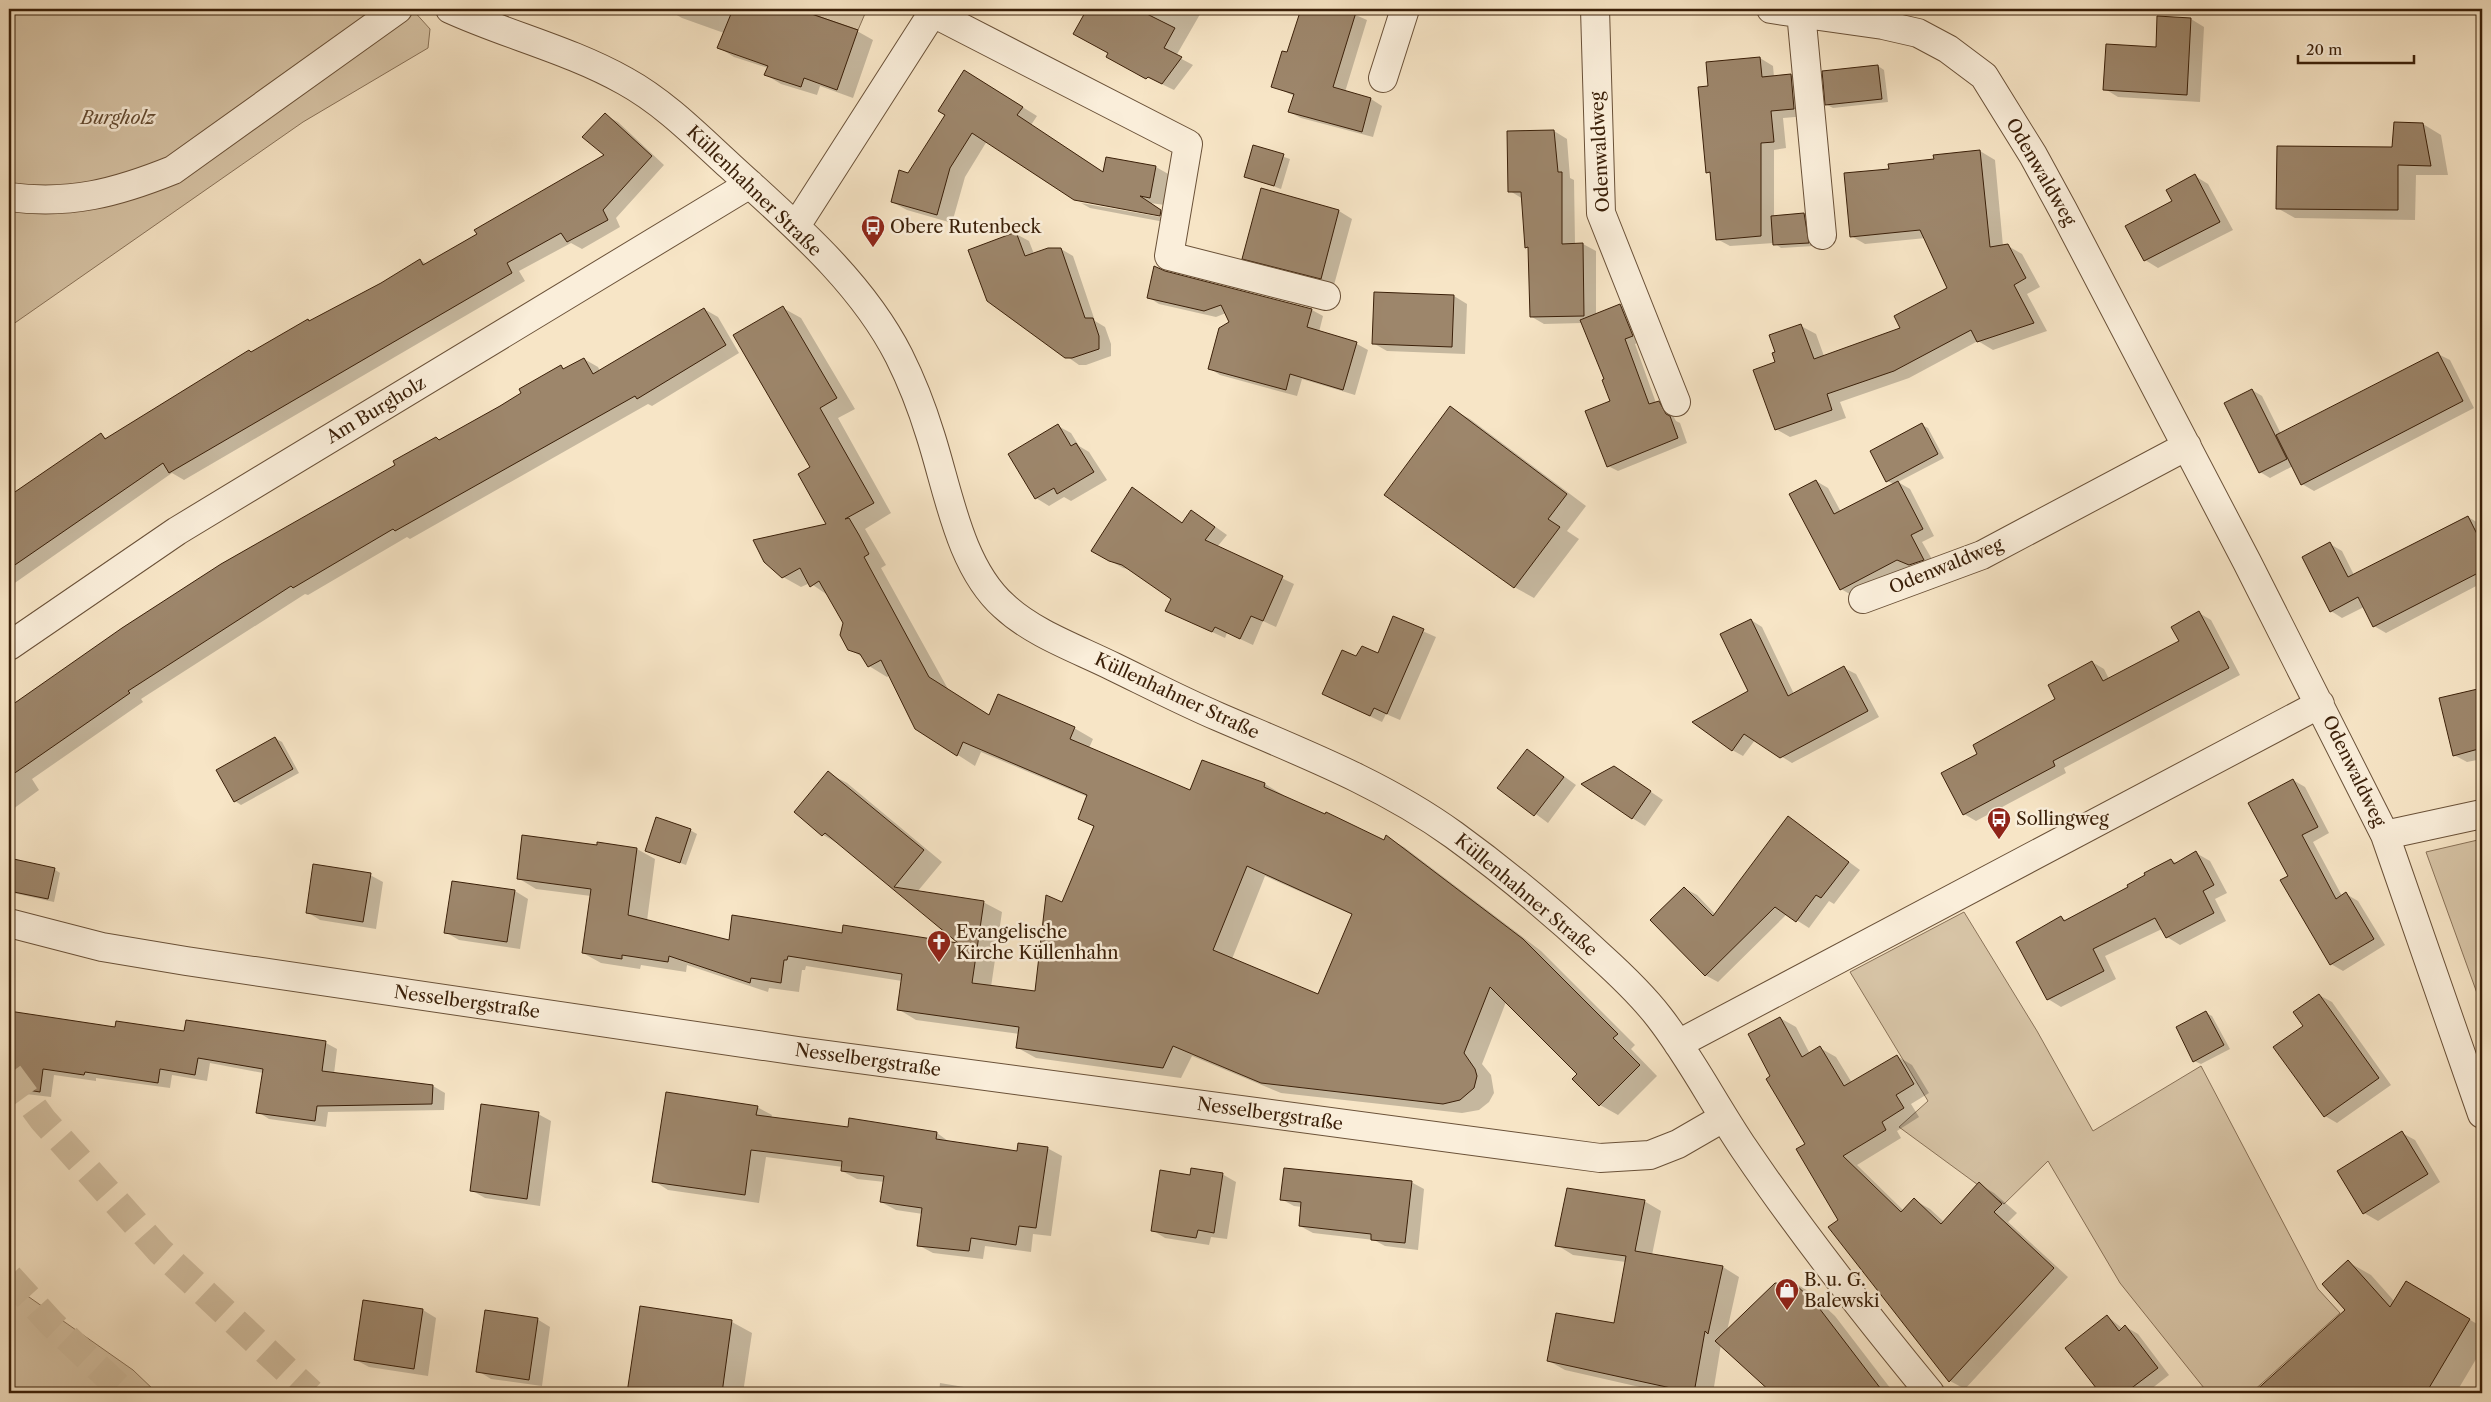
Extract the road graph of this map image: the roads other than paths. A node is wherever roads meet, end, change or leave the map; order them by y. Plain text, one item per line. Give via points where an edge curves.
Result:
1 (398, 9) edge
2 (450, 9) edge
3 (1405, 9) edge
4 (1595, 9) edge
5 (1771, 9) edge
6 (934, 11) edge
7 (1800, 12) junction
8 (1383, 78) dead end
9 (750, 184) junction
10 (9, 197) edge
11 (796, 226) junction
12 (1822, 235) dead end
13 (1326, 296) dead end
14 (1676, 402) dead end
15 (2186, 446) junction
16 (1863, 599) dead end
17 (9, 646) edge
18 (2320, 704) junction
19 (2482, 814) edge
20 (2385, 835) junction
21 (9, 923) edge
22 (1678, 1044) junction
23 (2482, 1114) edge
24 (1723, 1118) junction
25 (1930, 1393) edge

1 - 10 street via 173,170 136,186 95,197 63,201
2 - 9 street, Küllenhahner Straße via 492,28 592,64 632,84 673,114
3 - 8 street
4 - 14 street, Odenwaldweg via 1600,213
5 - 7 street, Odenwaldweg
6 - 11 street
6 - 13 street via 1188,144 1169,256
7 - 12 street
7 - 15 street, Odenwaldweg via 1918,34 1948,49 1984,76 2042,171
9 - 11 street, Küllenhahner Straße
9 - 17 street, Am Burgholz via 176,530
11 - 22 street, Küllenhahner Straße via 856,292 898,355 928,428 972,561 990,593 1004,607 1033,627 1210,713 1349,773 1397,798 1455,836 1562,920 1658,1015
15 - 16 street, Odenwaldweg via 1982,555
15 - 18 street, Odenwaldweg
18 - 20 street, Odenwaldweg
18 - 22 street
19 - 20 street
20 - 23 street, Odenwaldweg
21 - 24 street, Nesselbergstraße via 102,947 186,961 798,1051 1600,1158 1650,1155 1678,1144
22 - 24 street, Küllenhahner Straße
24 - 25 street, Küllenhahner Straße via 1848,1293

